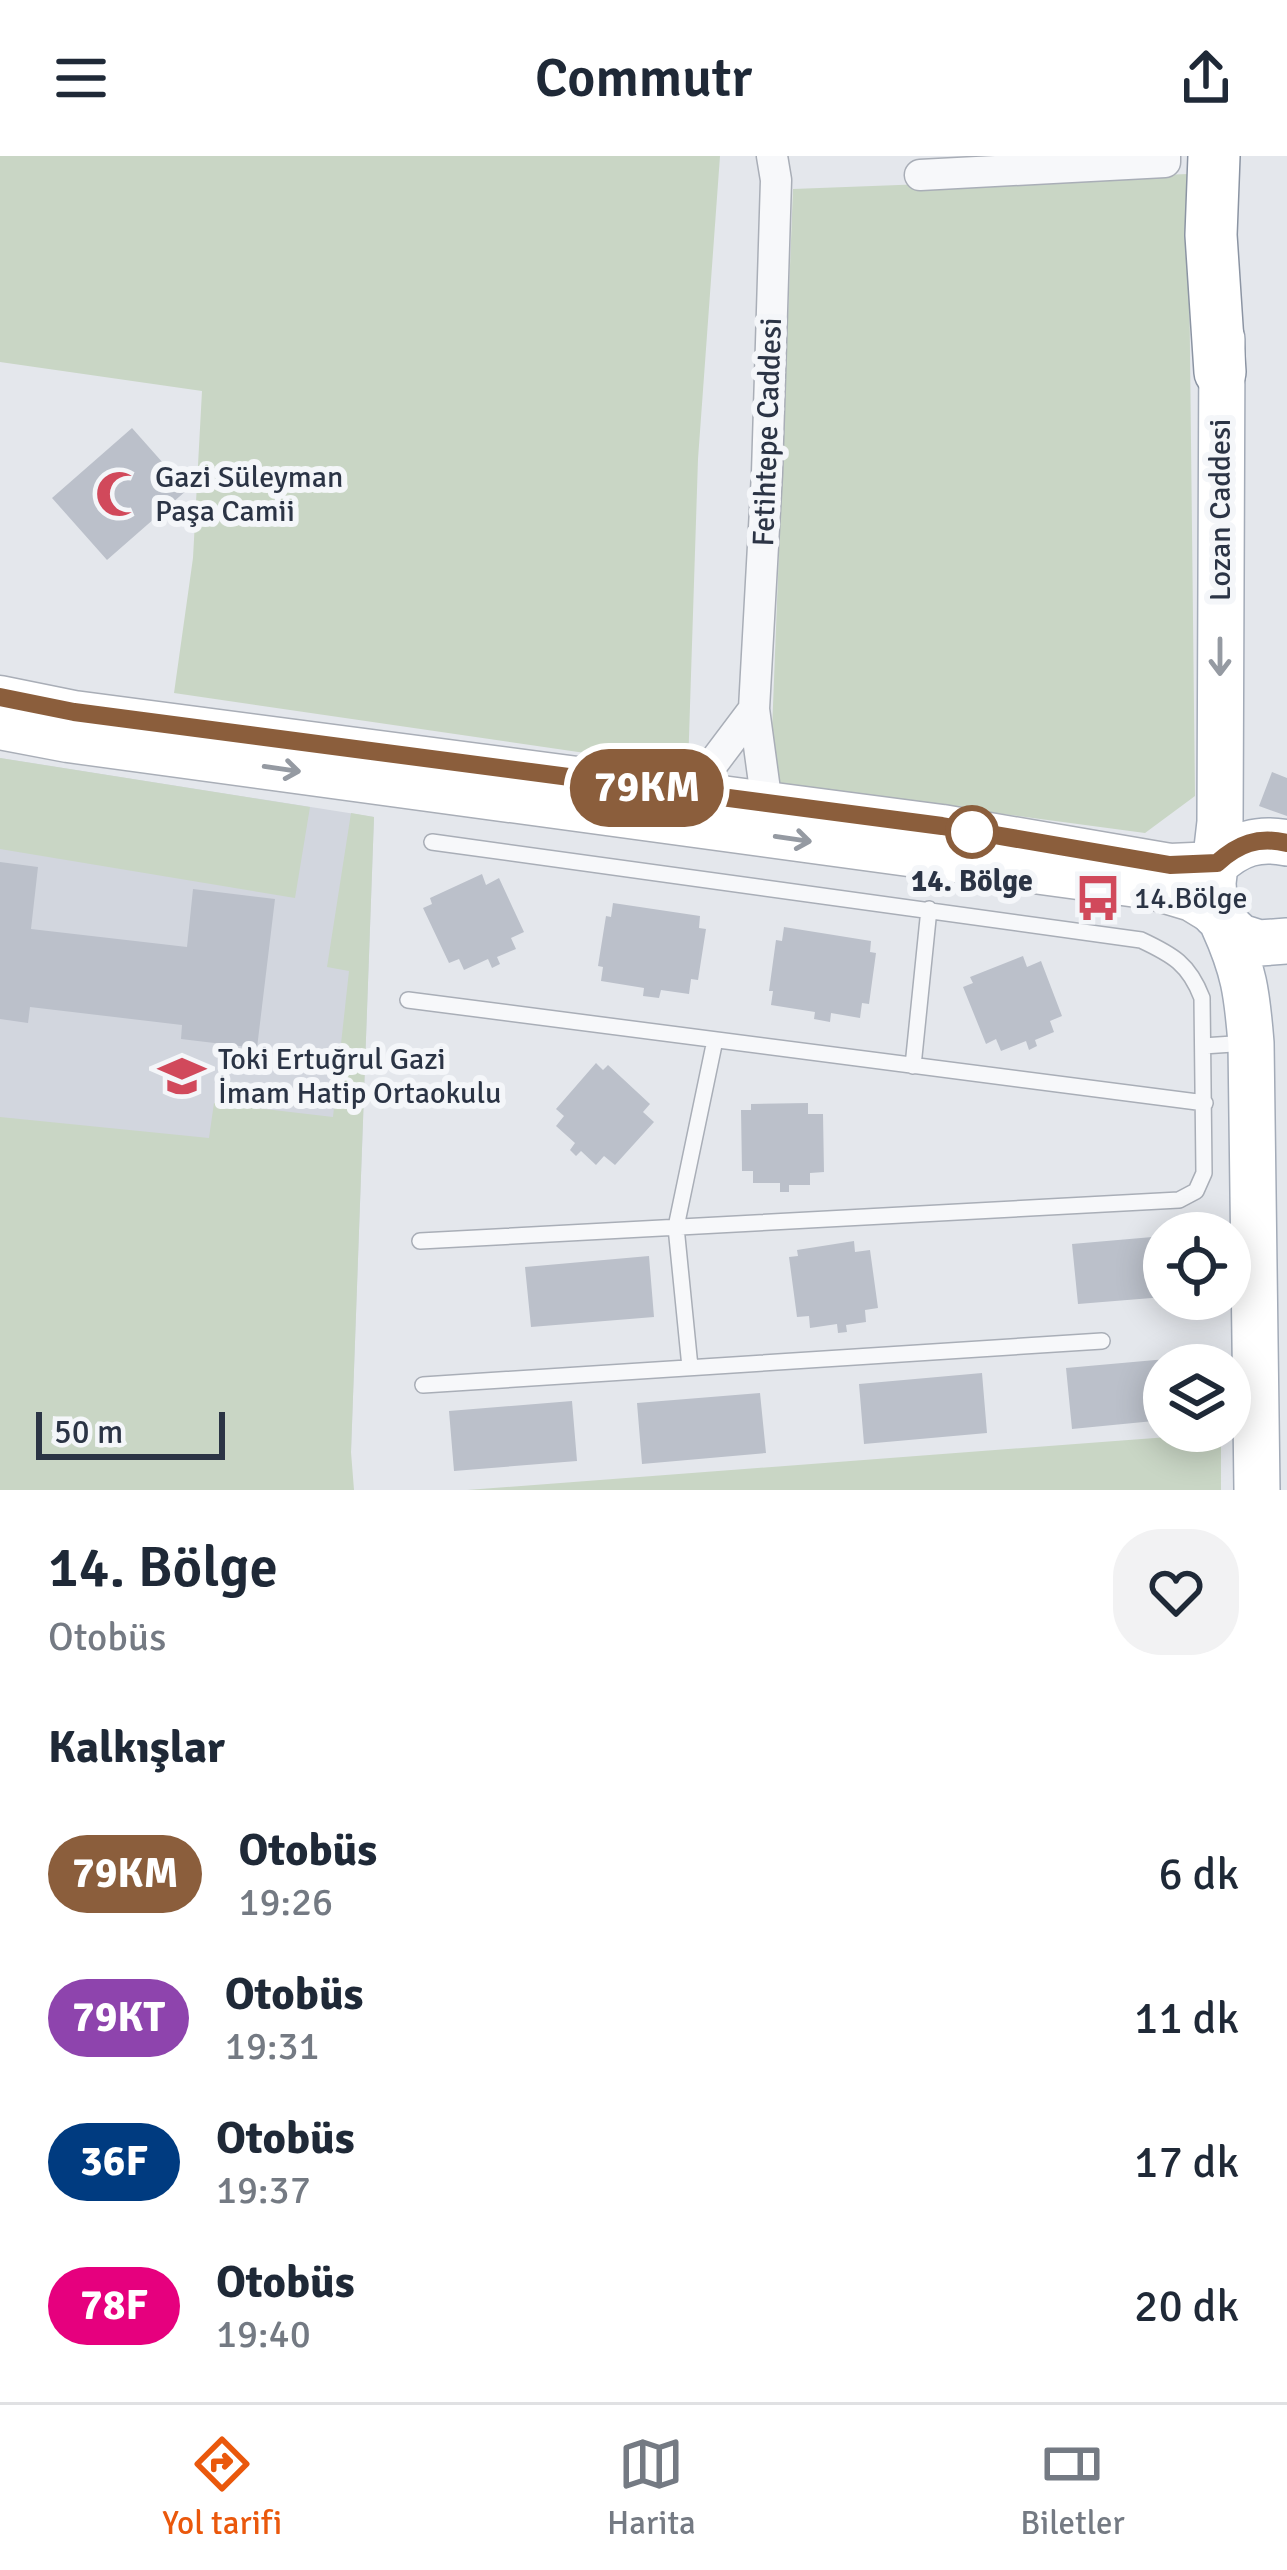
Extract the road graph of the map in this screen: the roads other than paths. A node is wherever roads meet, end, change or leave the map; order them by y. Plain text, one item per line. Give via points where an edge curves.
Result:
1 (772, 156) edge
2 (1165, 156) edge
3 (1214, 156) edge
4 (1232, 156) edge
5 (920, 175) dead end
6 (1220, 372) junction
7 (0, 697) edge
8 (754, 709) junction
9 (0, 728) edge
10 (690, 794) junction
11 (767, 805) junction
12 (432, 842) dead end
13 (1287, 843) edge
14 (1217, 863) junction
15 (929, 909) junction
16 (1220, 919) junction
17 (1287, 941) edge
18 (408, 1000) dead end
19 (715, 1040) junction
20 (1251, 1043) junction
21 (1203, 1046) junction
22 (913, 1066) junction
23 (1205, 1103) junction
24 (676, 1227) junction
25 (420, 1241) dead end
26 (1102, 1341) dead end
27 (690, 1367) junction
28 (423, 1385) dead end
29 (1257, 1490) edge

1 - 8 street, Fetihtepe Caddesi
2 - 5 street
3 - 6 highway
4 - 6 main road, Lozan Caddesi
6 -> 14 main road, Lozan Caddesi
7 - 10 main road
8 - 10 street
8 - 11 street, Fetihtepe Caddesi
9 -> 16 main road via 1152,888
10 - 11 main road
11 - 14 main road via 1170,865
12 - 15 lane
13 - 14 main road via 1250,842
14 - 16 main road, Lozan Caddesi
15 - 21 lane via 1141,940 1174,956 1202,998
15 - 22 lane
16 - 17 main road via 1258,944
16 - 20 main road via 1241,964
18 - 19 lane
19 - 22 lane
19 - 24 lane
20 - 21 lane
20 - 29 main road
21 - 23 lane
22 - 23 lane
23 - 24 lane via 1204,1173 1196,1191 1179,1200
24 - 25 lane
24 - 27 lane
26 - 27 lane
27 - 28 lane

